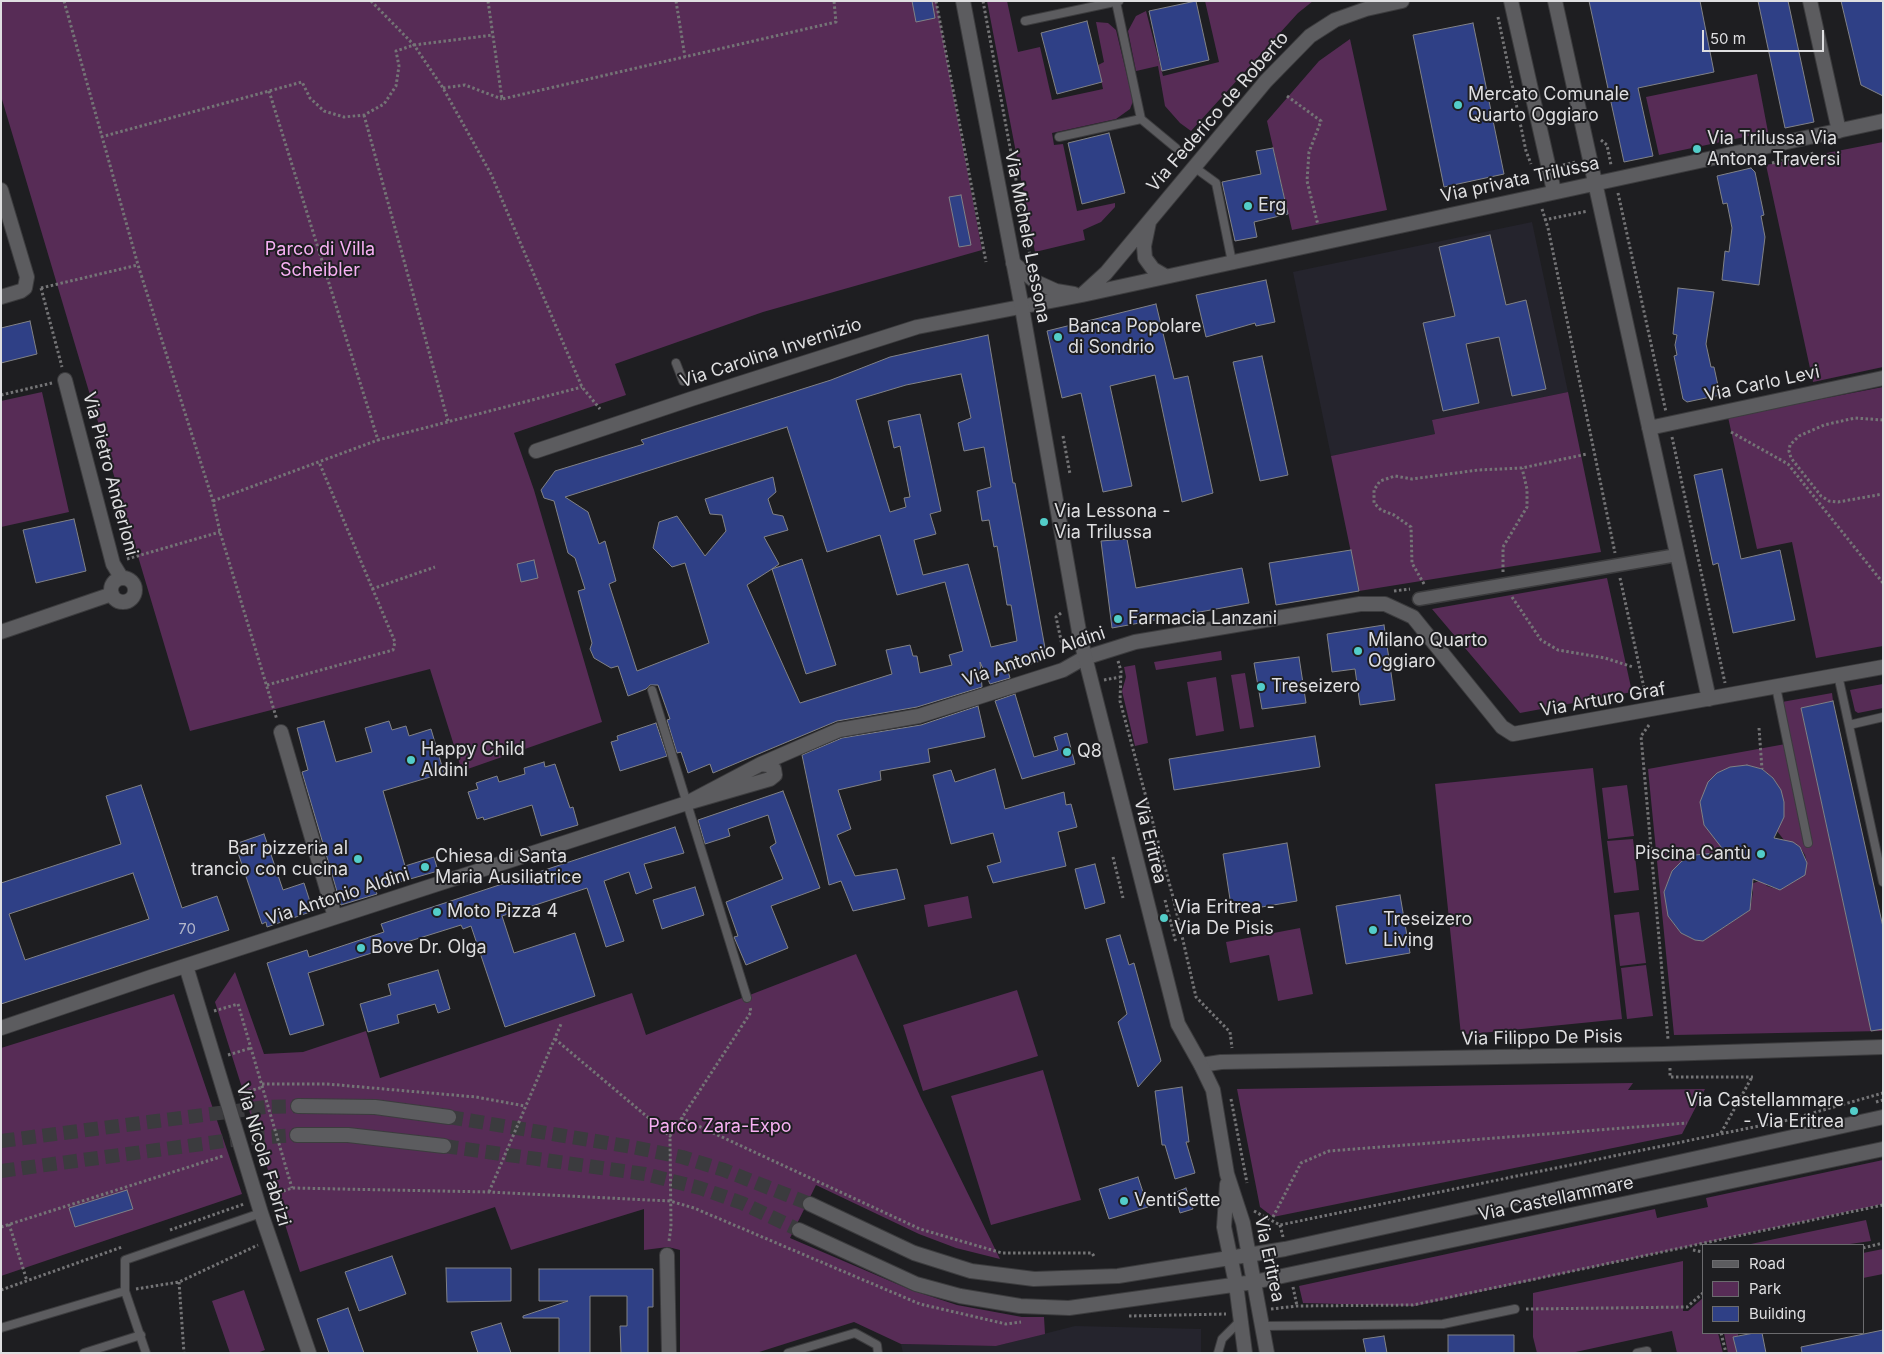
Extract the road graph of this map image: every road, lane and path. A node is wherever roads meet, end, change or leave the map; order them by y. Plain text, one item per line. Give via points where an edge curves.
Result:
1 (64, 1) edge
2 (371, 1) edge
3 (488, 1) edge
4 (676, 1) edge
5 (834, 1) edge
6 (936, 1) edge
7 (963, 1) edge
8 (983, 1) edge
9 (1402, 1) edge
10 (1512, 1) edge
11 (1555, 1) edge
12 (1810, 1) edge
13 (1118, 2) edge
14 (1497, 9) dead end
15 (1025, 21) dead end
16 (493, 35) junction
17 (414, 45) junction
18 (685, 57) junction
19 (443, 88) junction
20 (269, 91) junction
21 (1287, 96) dead end
22 (502, 99) junction
23 (364, 115) junction
24 (1141, 119) junction
25 (1883, 121) edge
26 (1839, 131) junction
27 (100, 137) junction
28 (1059, 137) dead end
29 (1176, 148) dead end
30 (1814, 153) dead end
31 (1608, 155) dead end
32 (1590, 159) junction
33 (1772, 162) dead end
34 (1194, 167) junction
35 (1549, 168) junction
36 (1596, 182) junction
37 (1, 190) edge
38 (1554, 191) junction
39 (1621, 204) dead end
40 (1592, 210) dead end
41 (1149, 220) junction
42 (1318, 225) dead end
43 (1030, 256) dead end
44 (986, 262) dead end
45 (1232, 262) junction
46 (1013, 264) junction
47 (138, 265) junction
48 (1165, 276) junction
49 (25, 288) junction
50 (41, 288) junction
51 (1082, 295) junction
52 (1, 297) edge
53 (1022, 308) junction
54 (676, 363) dead end
55 (1883, 378) edge
56 (65, 380) junction
57 (683, 380) dead end
58 (582, 387) junction
59 (1, 395) edge
60 (600, 409) dead end
61 (1667, 418) dead end
62 (1883, 420) edge
63 (448, 421) junction
64 (1649, 428) junction
65 (1670, 430) dead end
66 (1732, 432) dead end
67 (1063, 436) dead end
68 (378, 440) junction
69 (536, 451) dead end
70 (1587, 454) dead end
71 (1791, 458) junction
72 (319, 462) junction
73 (1788, 464) junction
74 (1522, 468) junction
75 (1070, 474) dead end
76 (1883, 494) edge
77 (213, 500) junction
78 (220, 532) junction
79 (1615, 554) dead end
80 (1677, 555) junction
81 (113, 564) junction
82 (435, 567) dead end
83 (1503, 568) dead end
84 (1620, 575) dead end
85 (121, 577) junction
86 (1424, 581) dead end
87 (1883, 583) edge
88 (1506, 584) junction
89 (372, 589) junction
90 (112, 594) junction
91 (1419, 599) dead end
92 (1385, 604) joint
93 (1, 632) edge
94 (1116, 655) dead end
95 (1084, 658) junction
96 (1633, 667) dead end
97 (1883, 667) edge
98 (1838, 675) junction
99 (1120, 677) junction
100 (1107, 679) dead end
101 (1725, 680) dead end
102 (267, 685) junction
103 (1776, 687) junction
104 (652, 690) dead end
105 (1646, 696) dead end
106 (1709, 699) junction
107 (1883, 717) edge
108 (1649, 725) dead end
109 (1849, 725) junction
110 (1759, 728) dead end
111 (281, 732) joint
112 (1762, 770) dead end
113 (687, 803) junction
114 (1808, 843) dead end
115 (1879, 845) edge
116 (1113, 857) dead end
117 (1882, 871) edge
118 (1883, 882) edge
119 (1123, 898) dead end
120 (1165, 900) dead end
121 (335, 917) junction
122 (1176, 943) dead end
123 (186, 966) junction
124 (747, 998) joint
125 (212, 1012) dead end
126 (561, 1024) dead end
127 (1, 1028) edge
128 (555, 1039) junction
129 (1668, 1044) dead end
130 (1883, 1047) edge
131 (252, 1048) junction
132 (1232, 1052) dead end
133 (226, 1056) dead end
134 (1201, 1065) junction
135 (1670, 1065) dead end
136 (263, 1086) junction
137 (238, 1094) dead end
138 (1883, 1094) edge
139 (1231, 1095) dead end
140 (298, 1106) tunnel mouth
141 (525, 1106) junction
142 (449, 1117) tunnel mouth
143 (1883, 1117) edge
144 (682, 1118) junction
145 (1688, 1123) dead end
146 (1721, 1133) junction
147 (297, 1135) tunnel mouth
148 (670, 1136) junction
149 (444, 1146) tunnel mouth
150 (1883, 1148) edge
151 (223, 1156) dead end
152 (1227, 1174) junction
153 (292, 1188) junction
154 (1249, 1191) dead end
155 (489, 1192) junction
156 (271, 1196) dead end
157 (670, 1201) junction
158 (810, 1204) tunnel mouth
159 (1883, 1205) edge
160 (1252, 1210) dead end
161 (261, 1213) junction
162 (1273, 1217) dead end
163 (9, 1224) junction
164 (1, 1227) edge
165 (799, 1230) tunnel mouth
166 (270, 1239) junction
167 (1883, 1243) edge
168 (1864, 1248) edge
169 (1693, 1250) dead end
170 (1702, 1252) edge
171 (667, 1254) joint
172 (1250, 1255) junction
173 (1095, 1258) dead end
174 (1231, 1258) junction
175 (27, 1281) dead end
176 (179, 1282) junction
177 (1254, 1282) junction
178 (1236, 1284) junction
179 (125, 1291) junction
180 (1702, 1294) edge
181 (1274, 1309) dead end
182 (1515, 1309) dead end
183 (1525, 1309) dead end
184 (1127, 1316) dead end
185 (1235, 1317) junction
186 (1024, 1322) dead end
187 (1264, 1326) junction
188 (1, 1328) edge
189 (141, 1334) junction
190 (1722, 1334) edge
191 (1647, 1351) dead end
192 (84, 1353) edge
193 (146, 1353) edge
194 (184, 1353) edge
195 (309, 1353) edge
196 (669, 1353) edge
197 (788, 1353) edge
198 (878, 1353) edge
199 (1218, 1353) edge
200 (1245, 1353) edge
201 (1267, 1353) edge
202 (1637, 1353) edge
203 (1726, 1353) edge

1 - 27 path
2 - 17 path
3 - 16 path
4 - 18 path
5 - 18 path via 836,22
6 - 44 path
7 - 46 street, Via Michele Lessona
8 - 43 path, Via Michele Lessona
9 - 34 street, Via Federico de Roberto via 1335,20 1310,36 1266,81
10 - 35 street
11 - 32 street
12 - 26 street
13 - 15 lane
13 - 24 lane
14 - 35 path via 1500,36 1526,150 1534,171
16 - 17 path
16 - 22 path
17 - 19 path
17 - 23 path via 396,52 399,66 396,86 384,104
18 - 22 path
19 - 22 path via 465,85
19 - 58 path via 491,174
20 - 23 path via 302,82 310,98 324,110 344,117
20 - 27 path
20 - 68 path
21 - 42 path via 1321,121 1309,152 1307,181
23 - 63 path
24 - 28 lane
24 - 29 lane
25 - 26 street, Via privata Trilussa
26 - 36 street, Via privata Trilussa
27 - 47 path
30 - 33 path
31 - 32 path
32 - 35 path
32 - 36 street
34 - 41 street, Via Federico de Roberto
34 - 45 lane via 1216,183
35 - 38 street
36 - 38 street, Via privata Trilussa
36 - 64 street
37 - 49 street via 27,277
38 - 45 street, Via privata Trilussa
39 - 61 path
40 - 79 path via 1544,220
41 - 48 street, Via Federico de Roberto via 1145,258 1153,269
41 - 51 street, Via Federico de Roberto via 1106,273
45 - 48 street, Via privata Trilussa
46 - 51 street via 1036,282 1056,291
46 - 53 street, Via Michele Lessona
47 - 50 path
47 - 77 path
48 - 51 street
49 - 50 path
49 - 52 street
50 - 56 path
51 - 53 street
53 - 69 street, Via Carolina Invernizio via 982,313 890,335
53 - 95 street, Via Michele Lessona
54 - 57 lane
55 - 64 street, Via Carlo Levi
56 - 59 path
56 - 81 street, Via Pietro Anderloni
58 - 60 path
58 - 63 path
62 - 71 path via 1855,418 1824,425 1799,436 1790,445
63 - 68 path
64 - 80 street
65 - 101 path
66 - 73 path
67 - 75 path
68 - 72 path
70 - 74 path
71 - 73 path
71 - 76 path via 1821,496 1829,501
72 - 77 path
72 - 89 path
73 - 87 path
74 - 83 path via 1528,489 1528,507 1503,547
74 - 86 path via 1412,478 1395,476 1380,481 1374,490 1374,503 1411,527 1412,563
77 - 78 path
78 - 81 path
78 - 102 path
80 - 88 street
80 - 106 street
81 - 85 street, Via Pietro Anderloni
82 - 89 path
84 - 105 path
85 - 90 street via 114,582
85 - 90 street via 129,578 135,584 135,596 125,602
88 - 91 street
88 - 96 path via 1524,618 1541,640 1558,650 1605,658
89 - 102 path via 395,642 392,650
90 - 93 street
92 - 95 street, Via Antonio Aldini via 1360,604 1135,642
92 - 106 street, Via Arturo Graf via 1413,617 1502,727 1513,734
94 - 99 path
95 - 113 street, Via Antonio Aldini via 1063,670 919,716 839,730 761,764
95 - 134 street, Via Eritrea via 1178,1024
97 - 98 street, Via Arturo Graf
98 - 103 street, Via Arturo Graf
98 - 109 lane
99 - 100 path
99 - 132 path via 1120,701 1173,897 1196,997 1230,1032
102 - 111 path
103 - 106 street, Via Arturo Graf
103 - 114 lane
104 - 113 lane
107 - 109 lane
108 - 129 path via 1641,736
109 - 115 lane
110 - 112 path
111 - 121 street
113 - 121 street, Via Antonio Aldini
113 - 124 lane
115 - 117 lane
116 - 119 path
117 - 118 lane
120 - 122 path
121 - 123 street, Via Antonio Aldini
123 - 127 street, Via Antonio Aldini
123 - 161 street, Via Nicola Fabrizi
124 - 144 path via 751,1012
125 - 131 path via 238,1004
126 - 128 path
128 - 141 path
128 - 148 path
130 - 134 street, Via Filippo De Pisis
131 - 133 path
131 - 136 path
134 - 152 street, Via Eritrea via 1212,1090
135 - 146 path via 1670,1077 1753,1077
136 - 137 path
136 - 141 path via 326,1084 476,1098
136 - 153 path
138 - 146 path via 1788,1120
139 - 154 path
140 - 142 street via 375,1107
141 - 155 path
143 - 172 street, Via Castellammare
144 - 148 path
144 - 173 path via 920,1229 1002,1253 1092,1253
145 - 162 path via 1329,1151 1301,1163
146 - 160 path via 1280,1225
147 - 149 street via 348,1135
148 - 157 path
150 - 177 street, Via Castellammare
151 - 163 path
152 - 172 street, Via Eritrea
152 - 174 street, Via Eritrea via 1224,1227
153 - 155 path
153 - 156 path
155 - 157 path
157 - 171 path
157 - 186 path via 920,1304 1006,1324
158 - 174 street, Via Castellammare via 914,1253 971,1271 1025,1278 1118,1276
159 - 181 path via 1413,1305
161 - 166 street, Via Nicola Fabrizi
161 - 179 lane via 125,1260
163 - 164 path
163 - 175 path
165 - 178 street, Via Castellammare via 916,1284 960,1296 1020,1306 1079,1307
166 - 176 path
166 - 195 street, Via Nicola Fabrizi
167 - 168 path
169 - 170 path
171 - 196 street
172 - 174 street, Via Castellammare
172 - 177 street, Via Eritrea
174 - 178 street, Via Eritrea
176 - 179 path
176 - 194 path
177 - 178 street, Via Castellammare
177 - 187 street, Via Eritrea
178 - 185 street, Via Eritrea
179 - 188 lane
179 - 189 lane
180 - 183 path via 1687,1307
182 - 187 lane via 1444,1324
184 - 185 path
185 - 199 lane
185 - 200 street, Via Eritrea
187 - 201 street, Via Eritrea
189 - 192 lane
189 - 193 lane
190 - 203 path
191 - 202 lane
197 - 198 lane via 855,1333 877,1345

